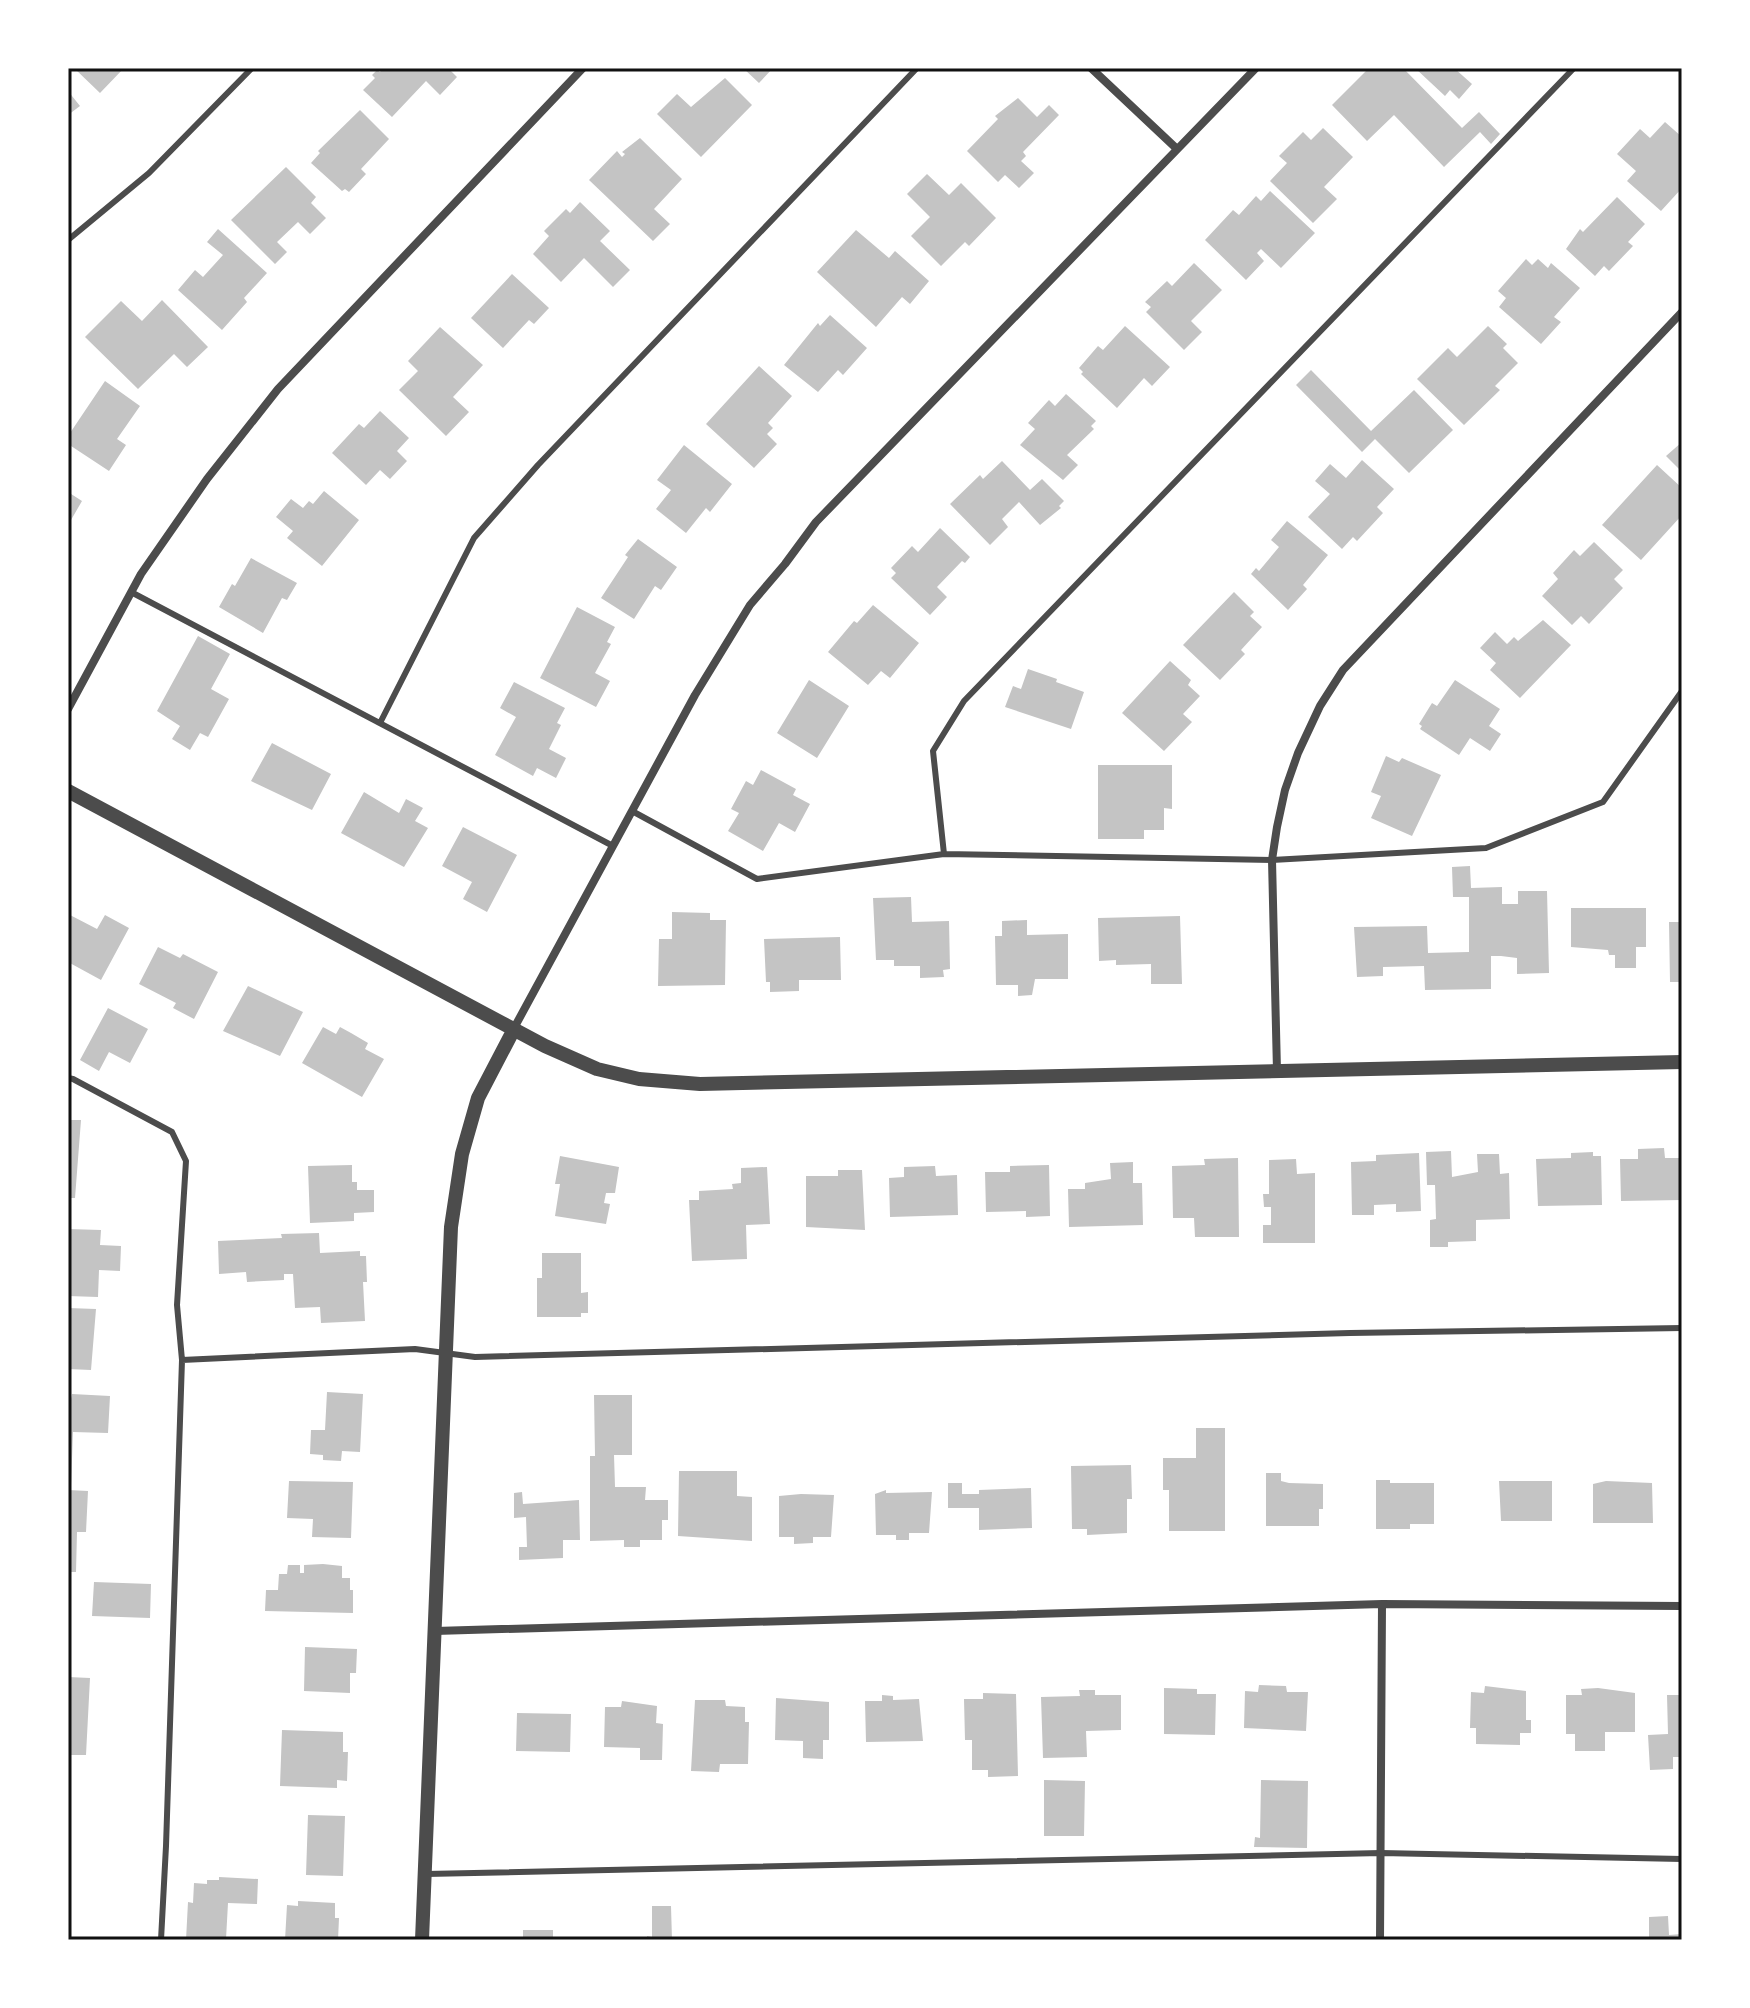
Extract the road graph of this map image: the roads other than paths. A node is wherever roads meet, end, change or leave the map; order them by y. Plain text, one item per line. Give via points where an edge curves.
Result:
1 (252, 68) edge
2 (583, 68) edge
3 (917, 68) edge
4 (1091, 68) edge
5 (1256, 68) edge
6 (1574, 68) edge
7 (1177, 149) junction
8 (68, 240) edge
9 (1682, 312) edge
10 (131, 592) junction
11 (1682, 691) edge
12 (68, 709) edge
13 (380, 723) junction
14 (68, 791) edge
15 (632, 811) junction
16 (613, 846) junction
17 (944, 854) junction
18 (1272, 860) junction
19 (513, 1031) junction
20 (1682, 1062) edge
21 (1277, 1071) junction
22 (68, 1078) edge
23 (1682, 1328) edge
24 (445, 1353) junction
25 (182, 1360) junction
26 (1382, 1604) junction
27 (1682, 1606) edge
28 (435, 1631) junction
29 (1381, 1853) junction
30 (1682, 1859) edge
31 (424, 1874) junction
32 (161, 1940) edge
33 (422, 1940) edge
34 (1380, 1940) edge

1 - 8 lane via 149,173
2 - 10 street via 278,389 207,479
3 - 13 lane via 474,538
4 - 7 street
5 - 7 street
6 - 17 lane via 964,701 933,751
7 - 15 street via 816,522 750,605
9 - 18 street via 1343,670 1298,753
10 - 12 street
10 - 13 lane
11 - 18 lane via 1603,802 1486,848
13 - 16 lane
14 - 19 street
15 - 16 street
15 - 17 lane via 757,879
16 - 19 street
17 - 18 lane
18 - 21 street
19 - 21 street via 597,1069 700,1084
19 - 24 street via 478,1098 462,1154 451,1227
20 - 21 street
22 - 25 lane via 172,1132 186,1161 177,1305
23 - 24 lane via 475,1357
24 - 25 lane via 415,1349
24 - 28 street
25 - 32 lane
26 - 27 street
26 - 28 street
26 - 29 street
28 - 31 street
29 - 30 lane
29 - 31 lane
29 - 34 street
31 - 33 street

